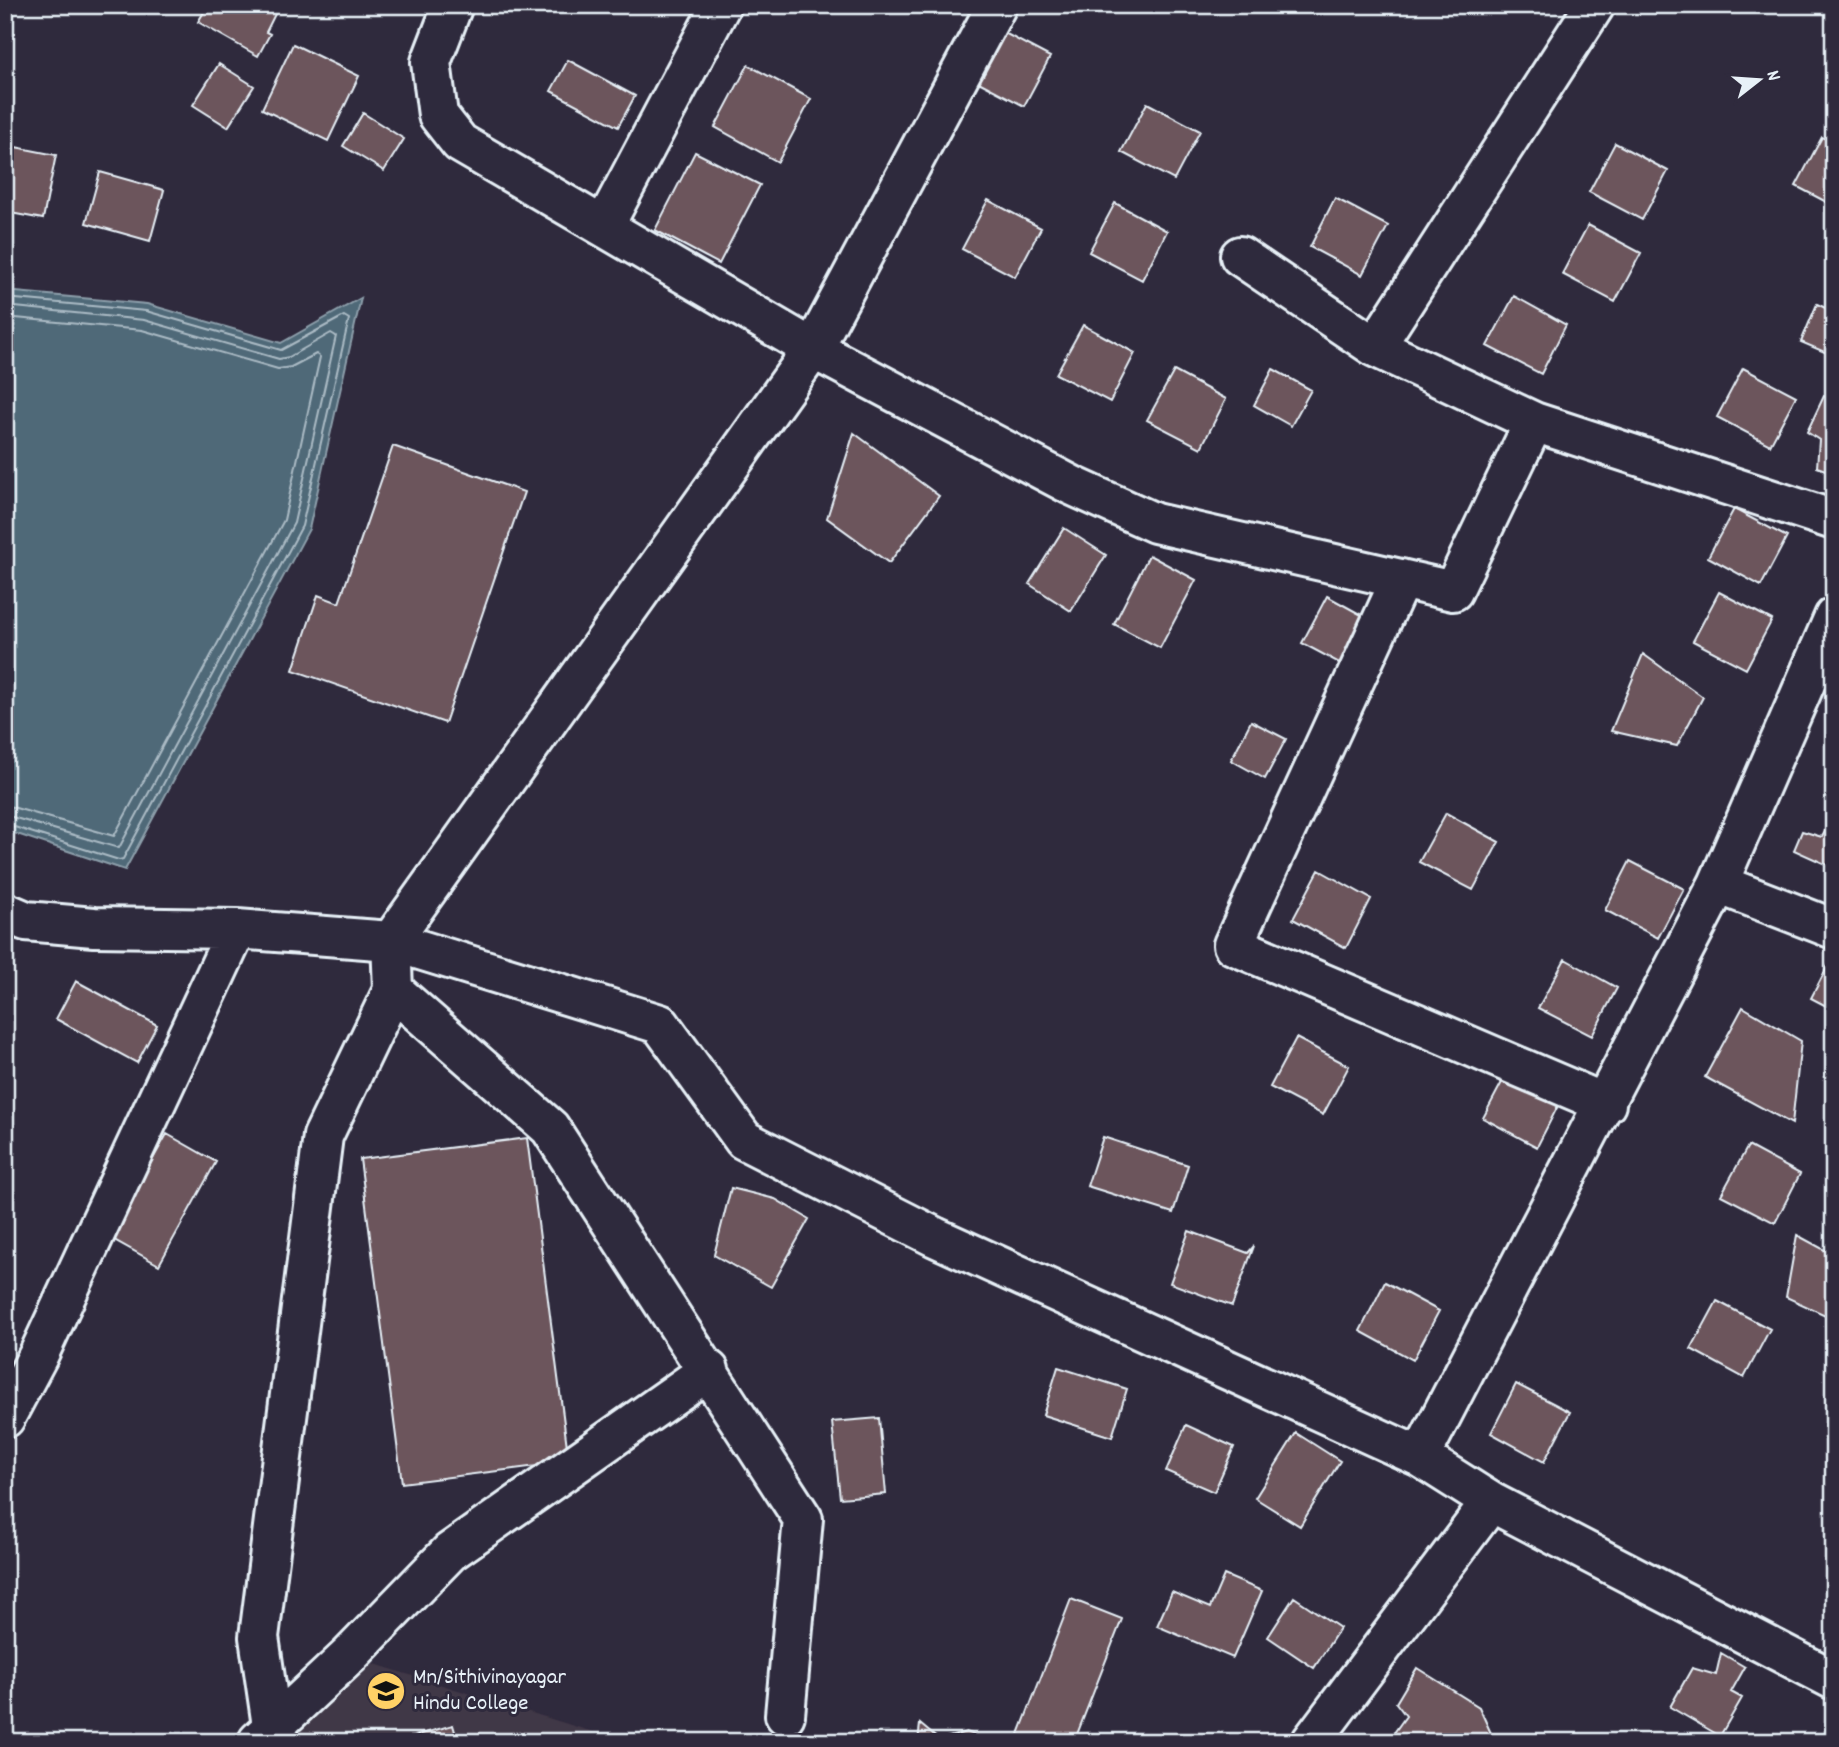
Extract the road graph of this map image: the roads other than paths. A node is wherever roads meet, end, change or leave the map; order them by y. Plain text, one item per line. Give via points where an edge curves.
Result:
1 (453, 5) edge
2 (721, 5) edge
3 (997, 5) edge
4 (1595, 5) edge
5 (604, 226) junction
6 (1240, 256) dead end
7 (1375, 347) junction
8 (813, 349) junction
9 (1534, 422) junction
10 (1834, 520) edge
11 (1402, 579) junction
12 (1834, 617) edge
13 (1718, 884) junction
14 (5, 912) edge
15 (237, 929) junction
16 (1834, 929) edge
17 (391, 941) junction
18 (393, 990) junction
19 (1606, 1104) junction
20 (709, 1370) junction
21 (5, 1418) edge
22 (1420, 1457) junction
23 (1491, 1502) junction
24 (1834, 1680) edge
25 (785, 1715) dead end
26 (265, 1734) edge
27 (1311, 1742) edge

1 - 5 street via 431,62 438,115 460,143
2 - 5 street
3 - 8 street
4 - 7 street
5 - 8 street
6 - 7 street
7 - 9 street
8 - 11 street via 1071,485 1155,523
8 - 17 street
9 - 10 street
9 - 11 street via 1453,591
11 - 19 street via 1233,945
12 - 13 street
13 - 16 street
13 - 19 street
14 - 15 street via 26,921 94,927
15 - 17 street
15 - 21 street
17 - 18 street
17 - 22 street via 660,1024 744,1140 935,1237
18 - 20 street via 550,1128
18 - 26 street via 323,1136 259,1637
19 - 22 street
20 - 25 street via 803,1519
20 - 26 street via 450,1552
22 - 23 street
23 - 24 street
23 - 27 street

